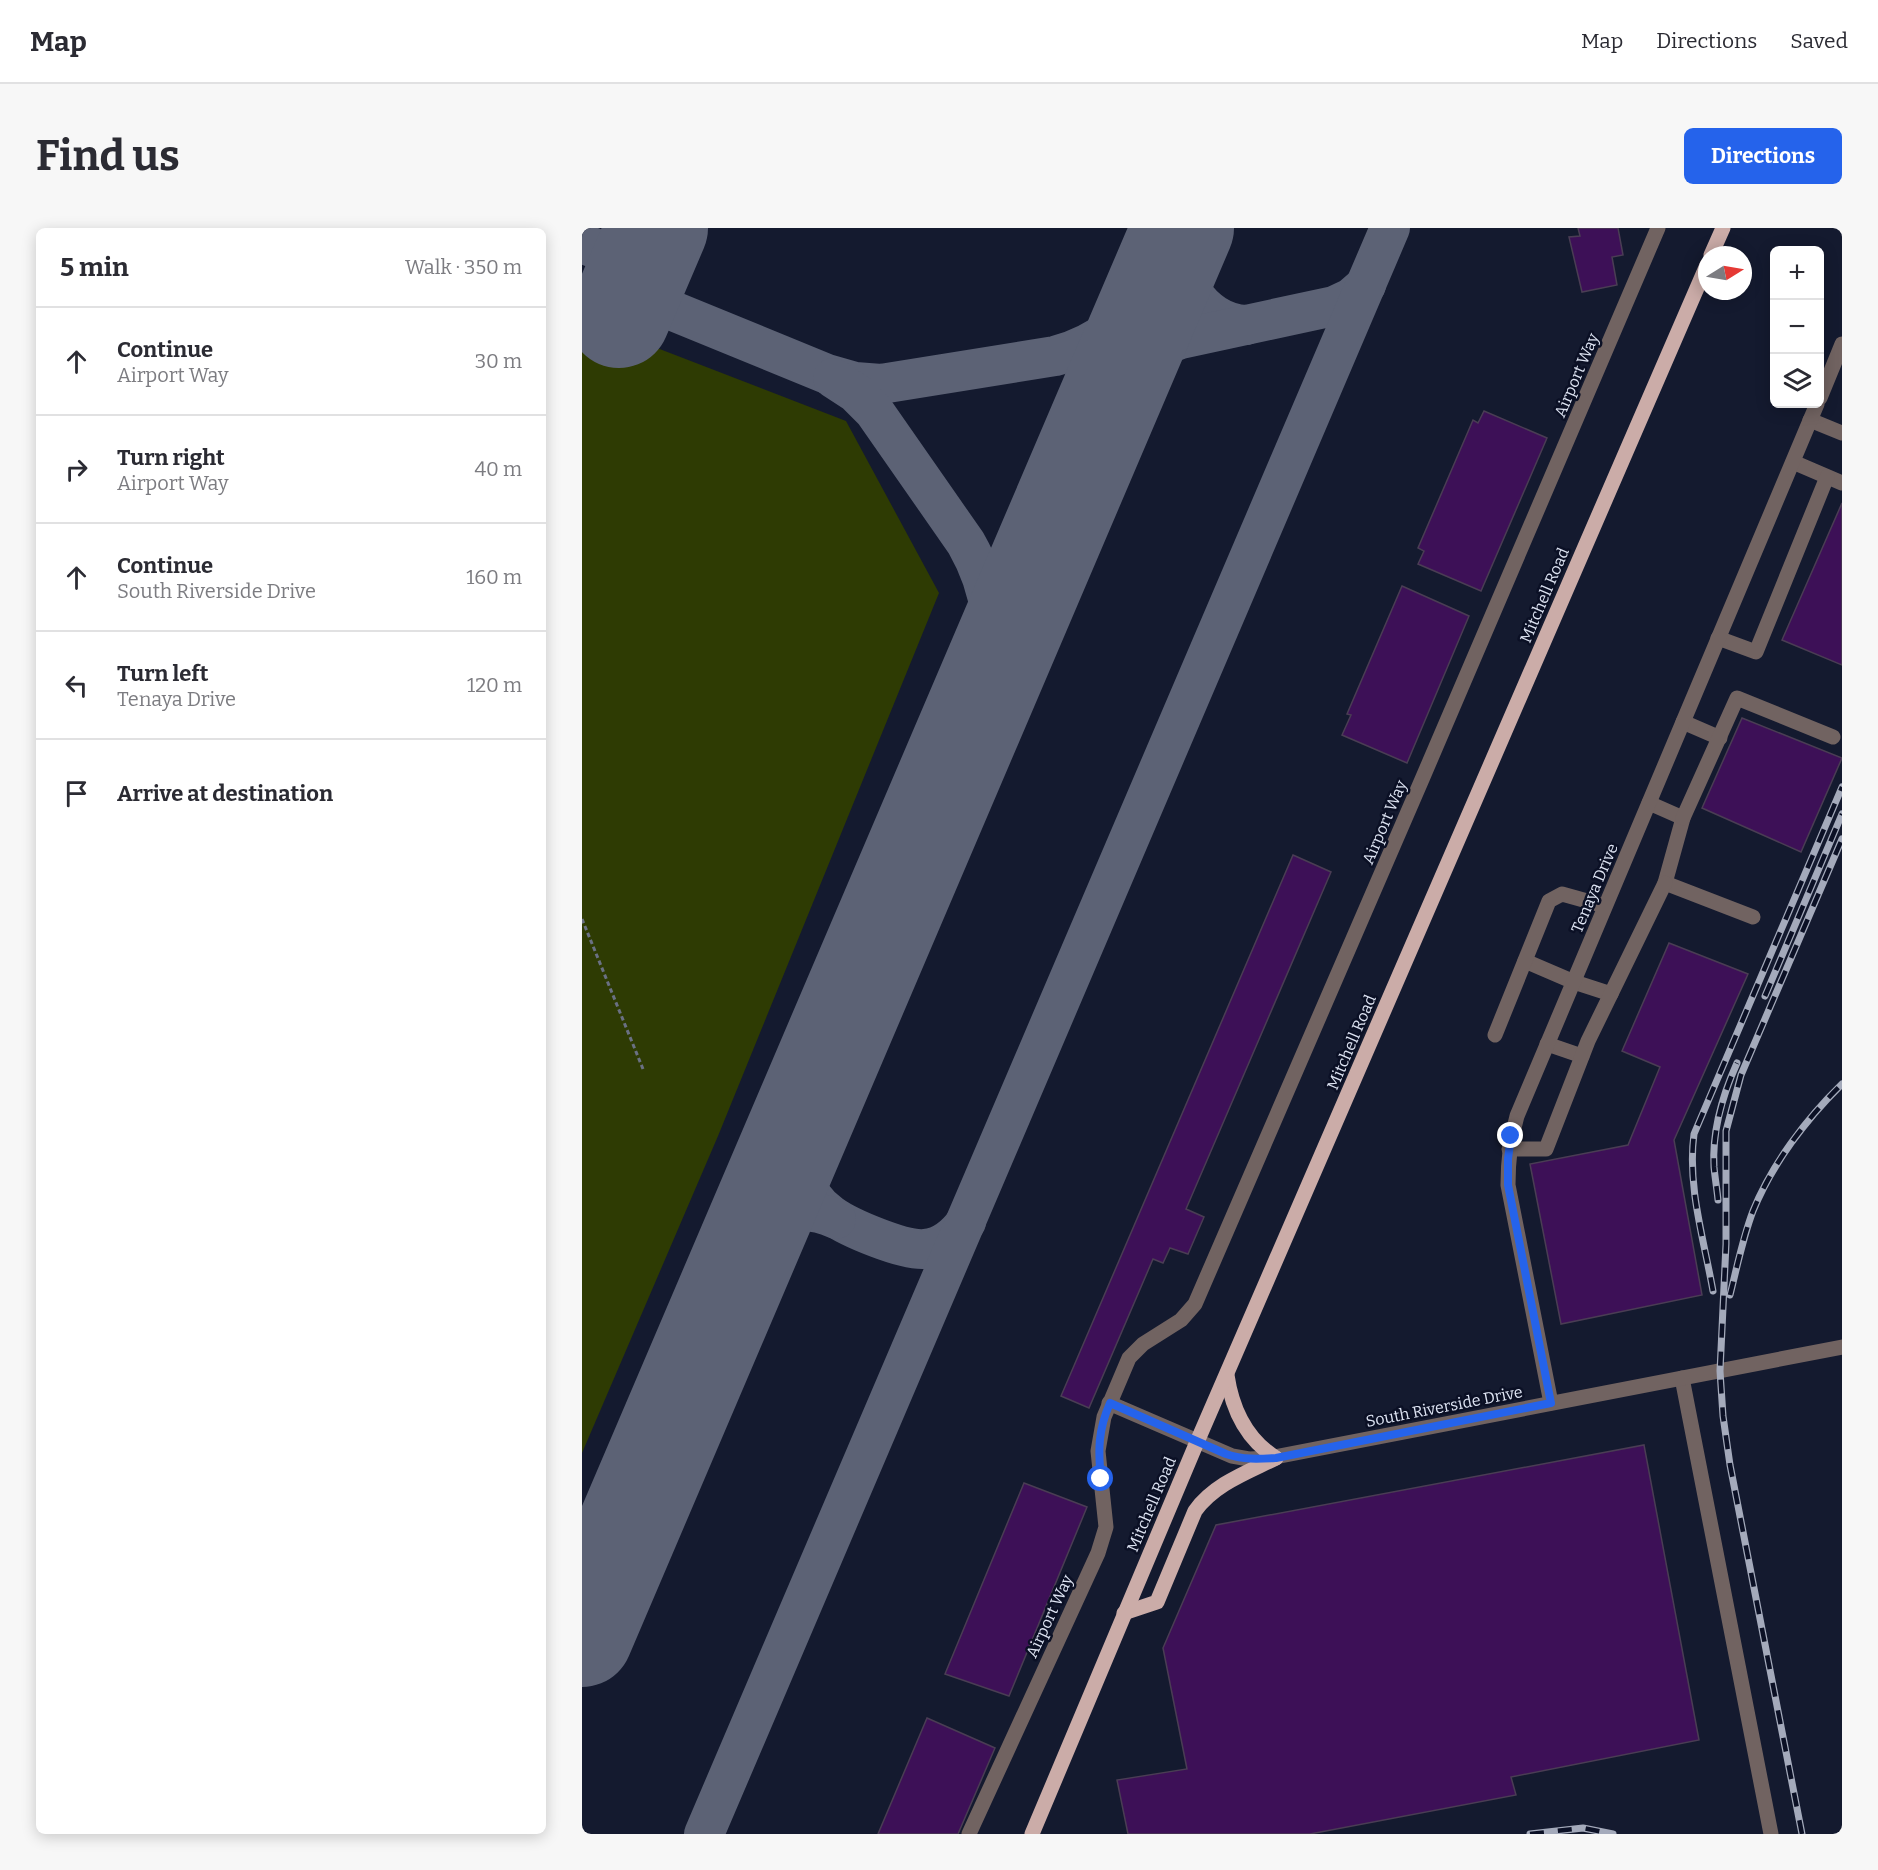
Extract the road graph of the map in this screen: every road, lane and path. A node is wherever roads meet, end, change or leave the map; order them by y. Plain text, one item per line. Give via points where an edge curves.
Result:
1 (1658, 228) edge
2 (1723, 228) edge
3 (1715, 246) edge
4 (1698, 286) edge
5 (1842, 344) edge
6 (1824, 388) edge
7 (1815, 408) edge
8 (1810, 420) junction
9 (1842, 433) edge
10 (1793, 462) junction
11 (1827, 477) junction
12 (1842, 483) edge
13 (1719, 638) junction
14 (1683, 722) junction
15 (1833, 737) dead end
16 (1720, 738) junction
17 (1649, 803) junction
18 (1683, 818) junction
19 (1665, 883) junction
20 (1605, 906) junction
21 (1753, 917) dead end
22 (582, 919) edge
23 (1525, 962) junction
24 (1574, 982) junction
25 (1611, 994) junction
26 (1495, 1035) dead end
27 (1547, 1044) junction
28 (1582, 1056) junction
29 (643, 1070) dead end
30 (1509, 1149) junction
31 (1842, 1347) edge
32 (1227, 1375) junction
33 (1682, 1378) junction
34 (1110, 1403) junction
35 (1551, 1403) junction
36 (1197, 1442) junction
37 (1276, 1458) junction
38 (1124, 1613) junction
39 (969, 1834) edge
40 (1032, 1834) edge
41 (1771, 1834) edge

1 - 34 street, Airport Way via 1195,1304 1181,1320 1143,1344 1129,1358
2 - 3 main road
4 - 32 main road, Mitchell Road
5 - 6 street
7 - 8 street, Tenaya Drive
8 - 9 street
8 - 10 street, Tenaya Drive
10 - 11 street
10 - 13 street, Tenaya Drive
11 - 12 street
11 - 13 street via 1756,652
13 - 14 street, Tenaya Drive
14 - 16 street
14 - 17 street, Tenaya Drive
15 - 16 street via 1737,698
16 - 18 street
17 - 18 street
17 - 20 street, Tenaya Drive
18 - 19 street
19 - 21 street
19 - 25 street
20 - 23 street via 1562,894 1549,901
20 - 24 street, Tenaya Drive
22 - 29 path
23 - 24 street
23 - 26 street
24 - 25 street
24 - 27 street, Tenaya Drive
25 - 28 street
27 - 28 street
27 - 30 street, Tenaya Drive via 1517,1116
28 - 30 street via 1546,1149
30 - 35 street, Tenaya Drive via 1508,1185
31 - 33 street, South Riverside Drive
32 - 36 main road, Mitchell Road
32 - 37 main road via 1233,1404 1246,1430
33 - 35 street, South Riverside Drive
33 - 41 street
34 - 36 street
34 - 39 street, Airport Way via 1098,1451 1106,1527 1098,1553
35 - 37 street, South Riverside Drive
36 - 37 street, South Riverside Drive via 1237,1457
36 - 38 main road, Mitchell Road
37 - 38 main road via 1208,1496 1195,1511 1156,1602
38 - 40 main road, Mitchell Road

